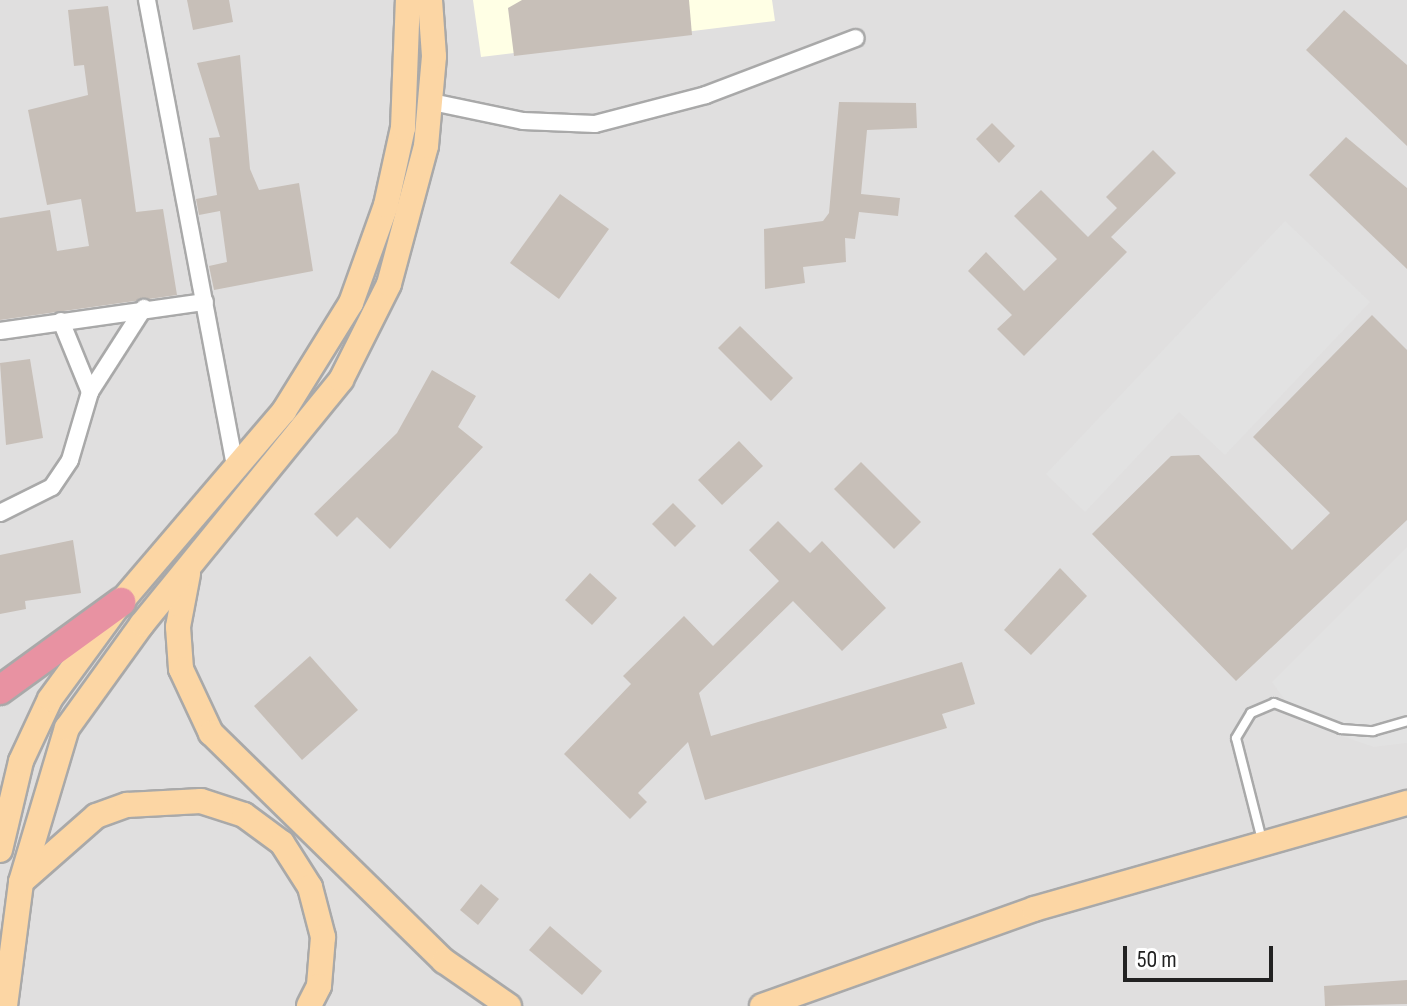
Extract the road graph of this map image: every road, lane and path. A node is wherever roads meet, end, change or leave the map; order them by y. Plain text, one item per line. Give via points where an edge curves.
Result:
1 (147, 0) edge
2 (408, 0) edge
3 (430, 0) edge
4 (856, 38) dead end
5 (432, 102) junction
6 (205, 302) junction
7 (144, 308) junction
8 (61, 321) junction
9 (0, 331) edge
10 (90, 392) junction
11 (236, 469) junction
12 (0, 513) edge
13 (196, 514) junction
14 (190, 568) junction
15 (121, 602) junction
16 (0, 690) edge
17 (1407, 721) edge
18 (1407, 803) edge
19 (1262, 840) junction
20 (0, 850) edge
21 (21, 882) junction
22 (5, 1006) edge
23 (309, 1006) edge
24 (509, 1006) edge
25 (762, 1006) edge

1 - 6 street
2 - 11 main road via 403,128 373,248 313,370
3 - 5 main road
4 - 5 street via 706,95 595,124 523,121
5 - 14 main road via 405,243 367,333 333,390
6 - 7 street
6 - 11 street
7 - 8 street
7 - 10 street
8 - 9 street
8 - 10 street
10 - 12 street via 70,460 52,487
11 - 13 main road
13 - 14 main road
13 - 15 main road
14 - 21 main road via 72,719 49,771
14 - 24 main road via 178,627 181,669 211,733 444,961
15 - 16 highway
15 - 20 main road via 38,719 14,783
17 - 19 lane via 1373,731 1341,729 1274,703 1251,713 1236,738
18 - 19 main road
19 - 25 main road via 1034,909
21 - 22 main road
21 - 23 main road via 96,816 127,805 201,801 244,815 282,843 310,887 323,937 319,986

